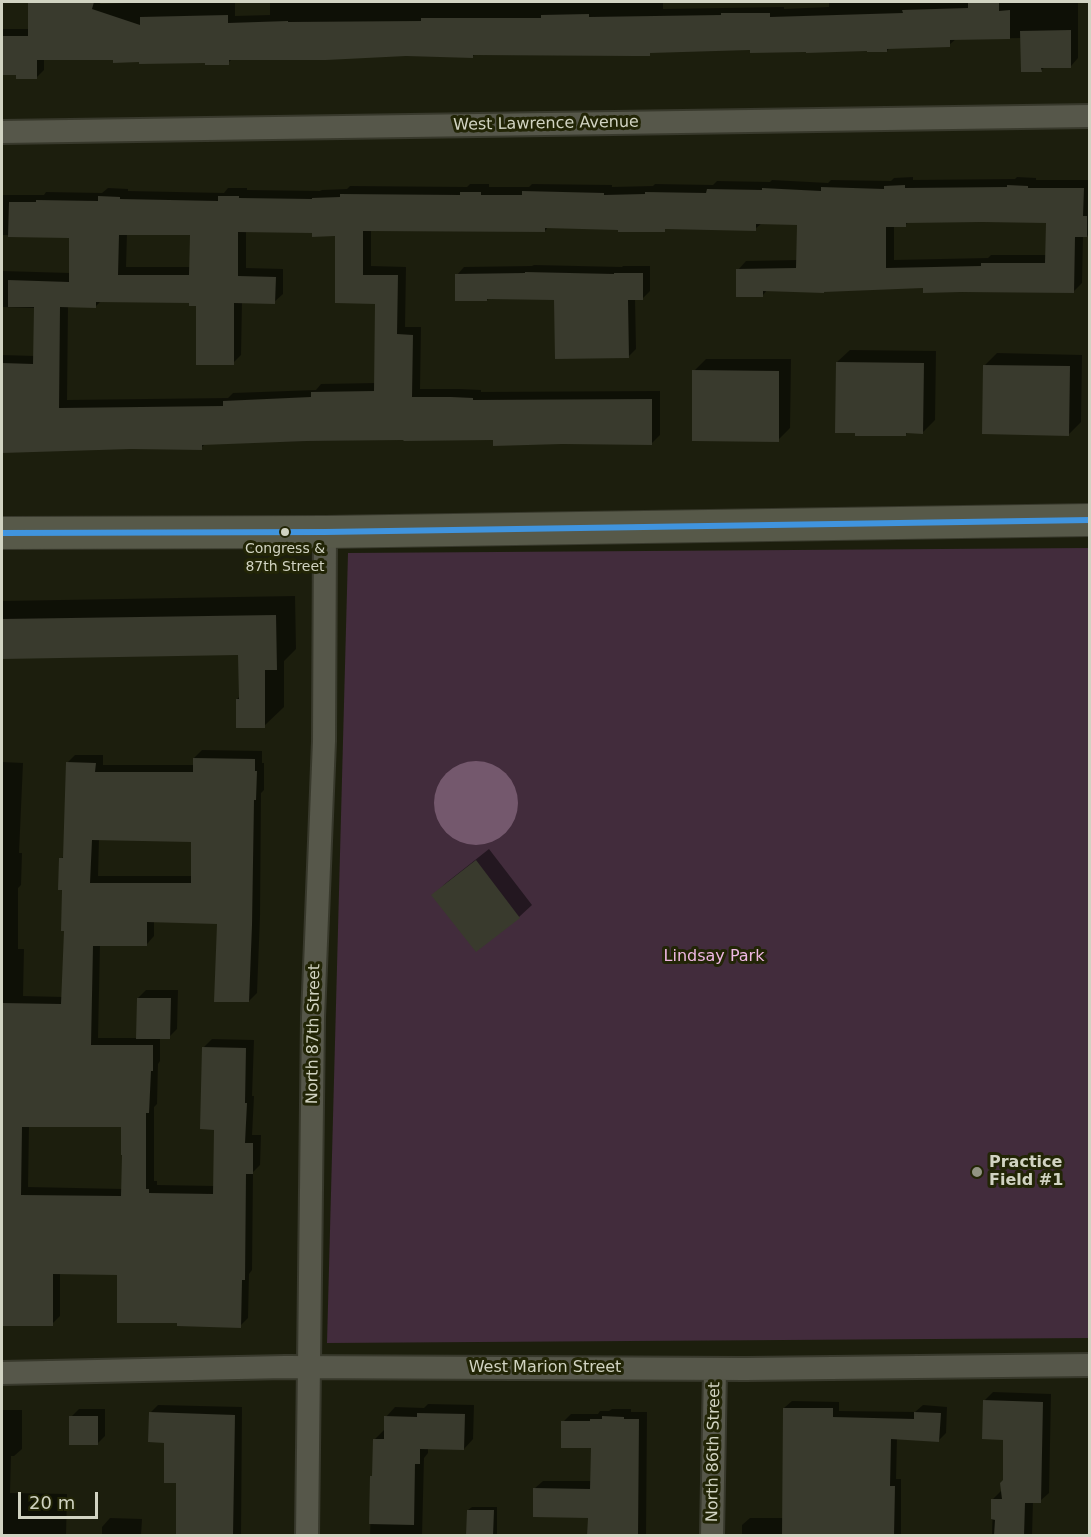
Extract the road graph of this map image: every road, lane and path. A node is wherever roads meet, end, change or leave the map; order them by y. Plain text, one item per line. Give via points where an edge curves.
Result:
1 (1089, 116) edge
2 (2, 132) edge
3 (1089, 520) edge
4 (326, 532) junction
5 (2, 534) edge
6 (1089, 1365) edge
7 (310, 1367) junction
8 (715, 1369) junction
9 (2, 1373) edge
10 (307, 1536) edge
11 (712, 1536) edge

1 - 2 street, West Lawrence Avenue
3 - 4 street
4 - 5 street
4 - 7 street, North 87th Street via 324,741 313,1017
6 - 8 street, West Marion Street
7 - 8 street, West Marion Street
7 - 9 street, West Marion Street
7 - 10 street, North 87th Street
8 - 11 street, North 86th Street

